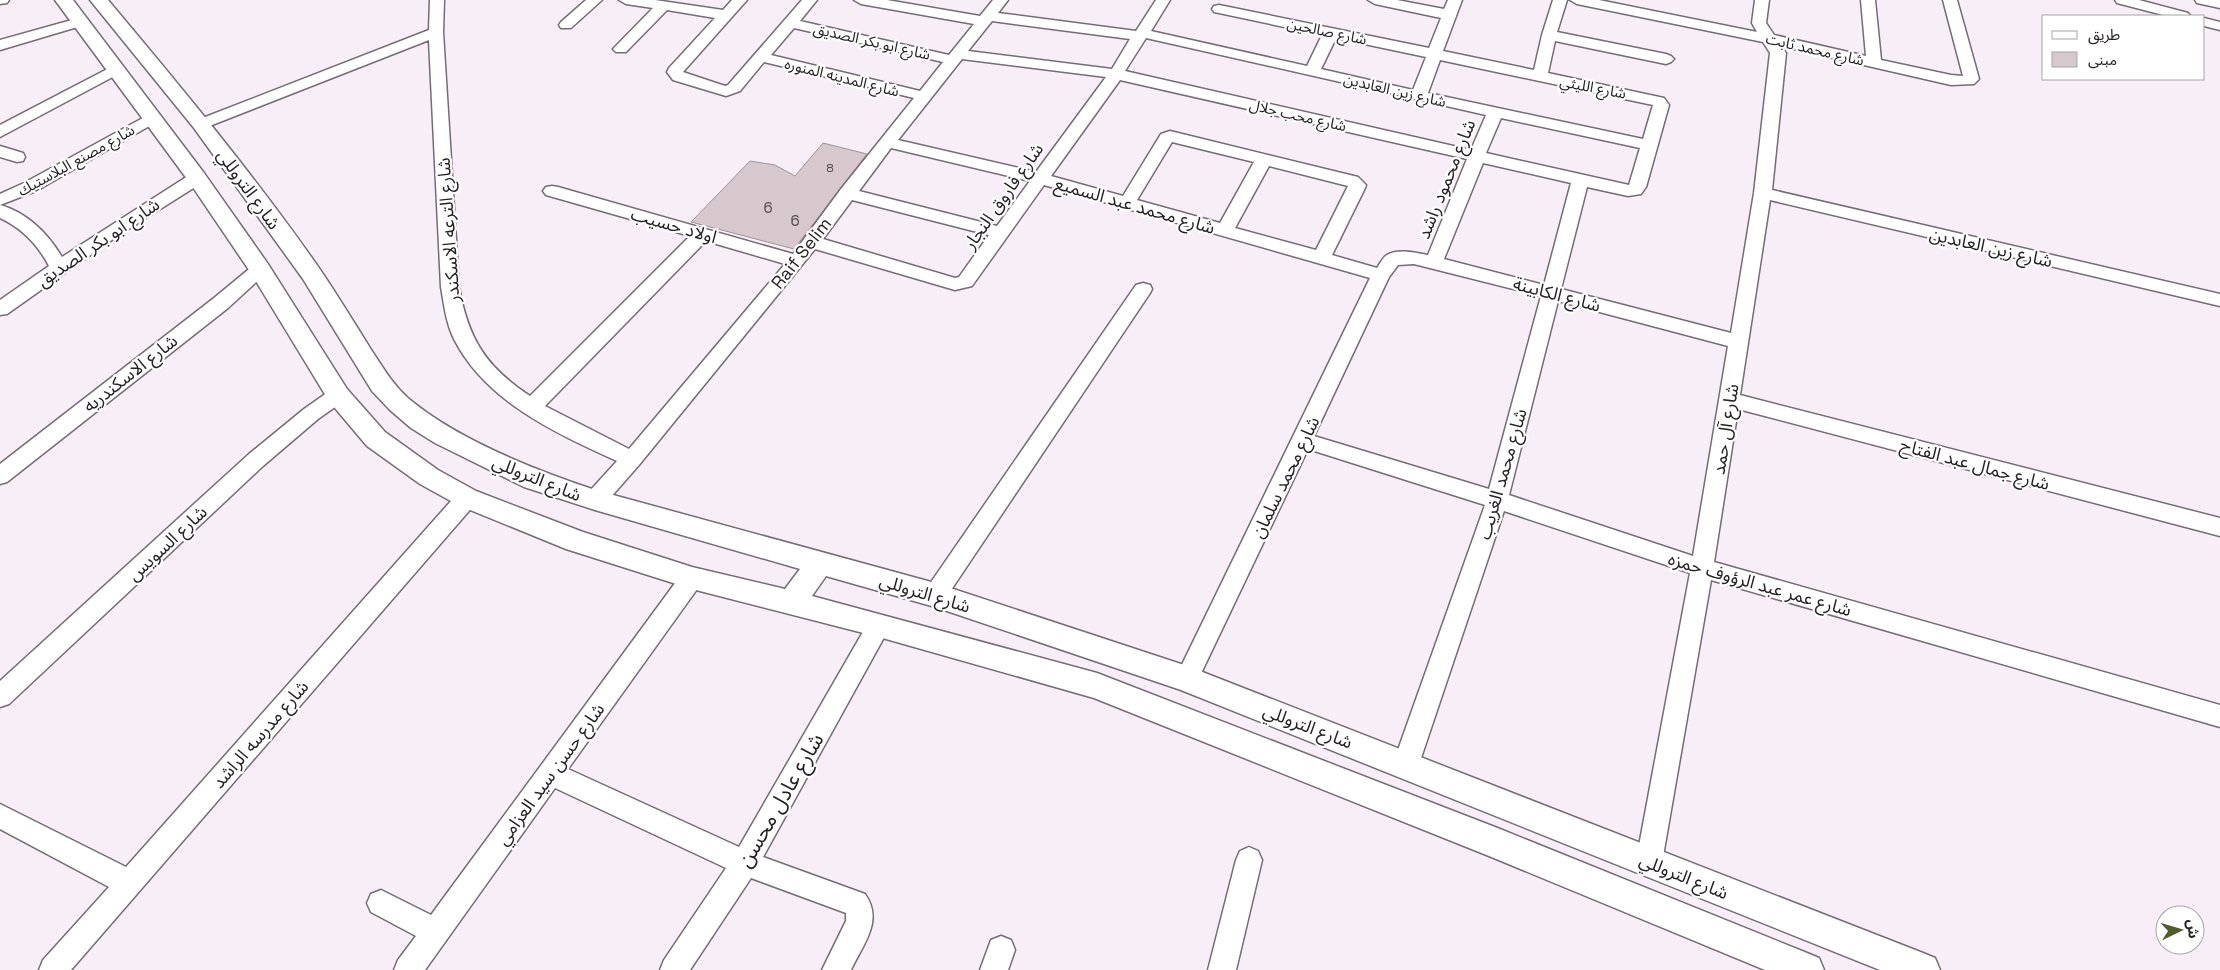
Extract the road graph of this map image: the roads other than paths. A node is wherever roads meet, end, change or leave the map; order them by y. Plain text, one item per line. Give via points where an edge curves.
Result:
1 (99, 0) edge
2 (437, 0) edge
3 (595, 0) edge
4 (626, 0) edge
5 (740, 0) edge
6 (810, 0) edge
7 (861, 0) edge
8 (1001, 0) edge
9 (1163, 0) edge
10 (1375, 0) edge
11 (1455, 0) edge
12 (1560, 0) edge
13 (1577, 0) edge
14 (1762, 0) edge
15 (1868, 0) edge
16 (1950, 0) edge
17 (2122, 0) edge
18 (662, 4) edge
19 (1219, 9) dead end
20 (71, 11) edge
21 (726, 15) junction
22 (1450, 15) junction
23 (2179, 15) edge
24 (986, 18) junction
25 (2205, 22) edge
26 (791, 23) junction
27 (566, 25) dead end
28 (2220, 26) edge
29 (436, 32) junction
30 (1331, 32) junction
31 (1141, 34) junction
32 (1549, 35) junction
33 (1771, 39) junction
34 (0, 45) edge
35 (621, 49) dead end
36 (1435, 54) junction
37 (761, 57) junction
38 (955, 57) junction
39 (1666, 59) dead end
40 (1874, 63) junction
41 (116, 70) junction
42 (1312, 71) junction
43 (1116, 74) junction
44 (1540, 76) junction
45 (923, 96) junction
46 (1419, 96) junction
47 (1496, 112) junction
48 (152, 118) junction
49 (201, 124) junction
50 (0, 132) edge
51 (886, 142) junction
52 (1649, 145) junction
53 (0, 151) edge
54 (1477, 156) junction
55 (17, 157) dead end
56 (1264, 159) junction
57 (197, 178) junction
58 (1040, 178) junction
59 (1581, 179) junction
60 (1635, 190) joint
61 (552, 191) dead end
62 (847, 193) junction
63 (1763, 193) junction
64 (0, 200) edge
65 (1127, 203) junction
66 (0, 211) edge
67 (1225, 230) junction
68 (704, 233) junction
69 (1002, 233) junction
70 (811, 242) junction
71 (1321, 258) junction
72 (797, 261) junction
73 (1434, 262) junction
74 (59, 267) junction
75 (260, 268) junction
76 (1381, 275) junction
77 (1143, 289) dead end
78 (1550, 292) junction
79 (2220, 300) edge
80 (0, 309) edge
81 (1739, 342) junction
82 (338, 395) junction
83 (1730, 400) junction
84 (532, 407) junction
85 (1303, 440) junction
86 (632, 459) junction
87 (0, 476) edge
88 (467, 498) junction
89 (595, 500) junction
90 (1498, 500) junction
91 (2220, 527) edge
92 (820, 563) junction
93 (1702, 568) junction
94 (692, 578) junction
95 (935, 595) junction
96 (790, 604) junction
97 (879, 625) junction
98 (1187, 679) junction
99 (0, 696) edge
100 (2220, 716) edge
101 (1406, 764) junction
102 (551, 774) junction
103 (0, 816) edge
104 (1249, 860) dead end
105 (1649, 862) junction
106 (745, 863) junction
107 (129, 883) junction
108 (381, 902) dead end
109 (436, 932) junction
110 (53, 970) edge
111 (408, 970) edge
112 (674, 970) edge
113 (836, 970) edge
114 (1222, 970) edge
115 (1807, 970) edge
116 (1922, 970) edge

1 - 49 street, شارع التروللي
2 - 29 street, شارع الترعه الاسكندر
3 - 27 street
4 - 18 street
5 - 21 street
6 - 26 street
7 - 24 street, شارع زين العابدين
8 - 24 street, Raif Selim
9 - 31 street, شارع فاروق النجار
10 - 22 street
11 - 22 street
12 - 32 street
13 - 33 street, شارع محمد ثابت
14 - 33 street, شارع آل حمد via 1759,23
15 - 40 street
16 - 40 street, شارع محمد ثابت via 1971,79 1951,80
17 - 23 street
18 - 21 street
18 - 35 street
19 - 30 street, شارع صالحين
20 - 34 street
20 - 41 street, شارع التروللي
21 - 37 street via 677,68 676,75 728,90 736,86
22 - 36 street
24 - 31 street, شارع زين العابدين
24 - 38 street, Raif Selim
25 - 28 street
26 - 37 street
26 - 38 street, شارع ابو بكر الصديق
29 - 49 street
29 - 84 street, شارع الترعه الاسكندر via 454,314 465,340 481,364 504,387
30 - 36 street, شارع صالحين
30 - 42 street
31 - 42 street, شارع زين العابدين
31 - 43 street, شارع فاروق النجار
32 - 39 street
32 - 44 street
33 - 40 street, شارع محمد ثابت
33 - 63 street, شارع آل حمد via 1778,53
36 - 44 street, شارع الليثي
36 - 46 street
37 - 45 street, شارع المدينه المنوره
38 - 43 street, شارع محب جلال
38 - 45 street, Raif Selim
41 - 48 street, شارع التروللي
41 - 50 street
42 - 46 street, شارع زين العابدين
43 - 54 street, شارع محب جلال
43 - 58 street, شارع فاروق النجار
44 - 52 street, شارع الليثي via 1658,101 1661,105
45 - 51 street, Raif Selim
46 - 47 street, شارع زين العابدين
47 - 52 street, شارع زين العابدين
47 - 54 street, شارع محمود راشد
48 - 57 street, شارع التروللي
48 - 64 street, شارع مصنع البلاستيك via 30,187
49 - 89 street, شارع التروللي via 311,274 381,385 399,404 428,426 472,451 533,480
51 - 58 street, شارع محمد عبد السميع
51 - 62 street, Raif Selim
52 - 60 street, شارع الليثي
53 - 55 street
54 - 59 street, شارع محب جلال
54 - 73 street, شارع محمود راشد
56 - 65 street via 1174,136 1167,137
56 - 67 street
56 - 71 street via 1352,181 1357,185
57 - 74 street, شارع ابو بكر الصديق
57 - 75 street, شارع التروللي
58 - 65 street, شارع محمد عبد السميع
58 - 69 street, شارع فاروق النجار
59 - 60 street, شارع محب جلال
59 - 78 street, شارع محمد الغريب
61 - 68 street, اولاد حسيب
62 - 69 street
62 - 70 street, Raif Selim
63 - 79 street, شارع زين العابدين
63 - 81 street, شارع آل حمد
65 - 67 street, شارع محمد عبد السميع
66 - 74 street via 40,237
67 - 71 street, شارع محمد عبد السميع
68 - 72 street, اولاد حسيب
68 - 84 street
69 - 70 street, شارع فاروق النجار via 970,278 955,284
70 - 72 street, Raif Selim
71 - 76 street, شارع محمد عبد السميع
72 - 86 street, Raif Selim
73 - 76 street, شارع الكابينة via 1414,258 1393,259
73 - 78 street, شارع الكابينة
74 - 80 street, شارع ابو بكر الصديق
75 - 82 street, شارع التروللي
75 - 87 street, شارع الاسكندريه via 221,303
76 - 85 street, شارع محمد سلمان
77 - 95 street
78 - 81 street, شارع الكابينة
78 - 90 street, شارع محمد الغريب
81 - 83 street, شارع آل حمد
82 - 88 street, شارع التروللي via 376,439 429,477
82 - 99 street, شارع السويس via 256,460
83 - 91 street, شارع جمال عبد الفتاح
83 - 93 street, شارع آل حمد
84 - 86 street, شارع الترعه الاسكندر
85 - 90 street, شارع عمر عبد الرؤوف حمزه
85 - 98 street, شارع محمد سلمان
86 - 89 street, Raif Selim
88 - 94 street, شارع التروللي via 576,541
88 - 107 street, شارع مدرسه الراشد
89 - 92 street, شارع التروللي
90 - 93 street, شارع عمر عبد الرؤوف حمزه
90 - 101 street, شارع محمد الغريب
92 - 95 street, شارع التروللي
92 - 96 street
93 - 100 street, شارع عمر عبد الرؤوف حمزه
93 - 105 street, شارع آل حمد
94 - 96 street, شارع التروللي
94 - 102 street, شارع حسن سيد العزامي
95 - 98 street, شارع التروللي
96 - 97 street, شارع التروللي
97 - 106 street, شارع عادل محسن
97 - 115 street, شارع التروللي via 1129,697
98 - 101 street, شارع التروللي
101 - 105 street, شارع التروللي
102 - 106 street
102 - 109 street, شارع حسن سيد العزامي
103 - 107 street
104 - 114 street
105 - 116 street, شارع التروللي
106 - 112 street, شارع عادل محسن
106 - 113 street via 855,903 860,909 859,924
107 - 110 street, شارع مدرسه الراشد
108 - 109 street
109 - 111 street, شارع حسن سيد العزامي

